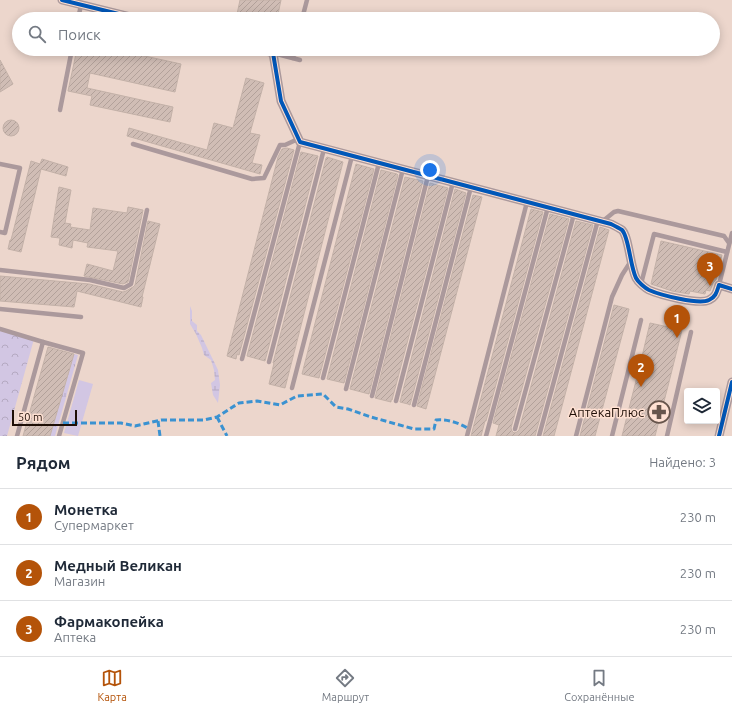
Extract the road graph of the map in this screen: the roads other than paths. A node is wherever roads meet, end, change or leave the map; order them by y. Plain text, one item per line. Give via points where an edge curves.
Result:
1 (62, 0) edge
2 (307, 0) edge
3 (81, 5) junction
4 (80, 12) edge
5 (110, 12) edge
6 (304, 12) edge
7 (71, 56) edge
8 (274, 56) edge
9 (285, 56) edge
10 (293, 58) joint
11 (300, 60) dead end
12 (60, 110) dead end
13 (299, 141) junction
14 (133, 144) dead end
15 (324, 149) junction
16 (352, 156) junction
17 (379, 163) junction
18 (0, 164) edge
19 (403, 170) junction
20 (428, 176) junction
21 (453, 182) junction
22 (471, 187) junction
23 (527, 202) junction
24 (548, 207) junction
25 (147, 210) dead end
26 (574, 214) junction
27 (600, 221) junction
28 (0, 232) edge
29 (732, 233) edge
30 (730, 244) junction
31 (727, 252) junction
32 (630, 261) junction
33 (0, 270) edge
34 (641, 284) junction
35 (719, 285) junction
36 (732, 289) edge
37 (0, 309) edge
38 (81, 317) dead end
39 (641, 320) dead end
40 (0, 329) edge
41 (691, 332) dead end
42 (43, 342) junction
43 (242, 359) dead end
44 (269, 362) dead end
45 (323, 378) dead end
46 (732, 382) edge
47 (292, 388) dead end
48 (346, 388) dead end
49 (372, 396) dead end
50 (396, 401) dead end
51 (414, 405) dead end
52 (515, 429) dead end
53 (17, 436) edge
54 (59, 436) edge
55 (467, 436) edge
56 (486, 436) edge
57 (539, 436) edge
58 (576, 436) edge
59 (612, 436) edge
60 (667, 436) edge
61 (719, 436) edge

1 - 3 street
2 - 6 lane
3 - 4 lane
3 - 5 street
7 - 12 lane
8 - 13 street via 281,101
9 - 10 lane
10 - 11 lane
13 - 14 lane via 280,145 264,178 252,179
13 - 15 street
13 - 43 lane
15 - 16 street
15 - 44 lane
16 - 17 street
16 - 47 lane
17 - 19 street
17 - 45 lane
18 - 28 lane via 20,168 5,233
19 - 20 street
19 - 48 lane
20 - 21 street
20 - 49 lane
21 - 22 street
21 - 50 lane
22 - 23 street
22 - 51 lane
23 - 24 street
23 - 55 lane
24 - 26 street
24 - 56 lane
25 - 33 lane via 131,284 124,288 90,280
26 - 27 street
26 - 52 lane
27 - 30 lane via 618,211 724,236
27 - 32 street via 612,224 623,231
27 - 57 lane
29 - 30 lane
30 - 31 lane
31 - 34 lane via 654,234
31 - 35 lane
32 - 34 street via 636,279
32 - 58 lane via 612,298
34 - 35 street via 648,290 699,302 715,296
35 - 36 street
37 - 38 lane
39 - 59 lane
40 - 42 lane
41 - 60 lane
42 - 53 lane
42 - 54 lane via 83,353
46 - 61 street

